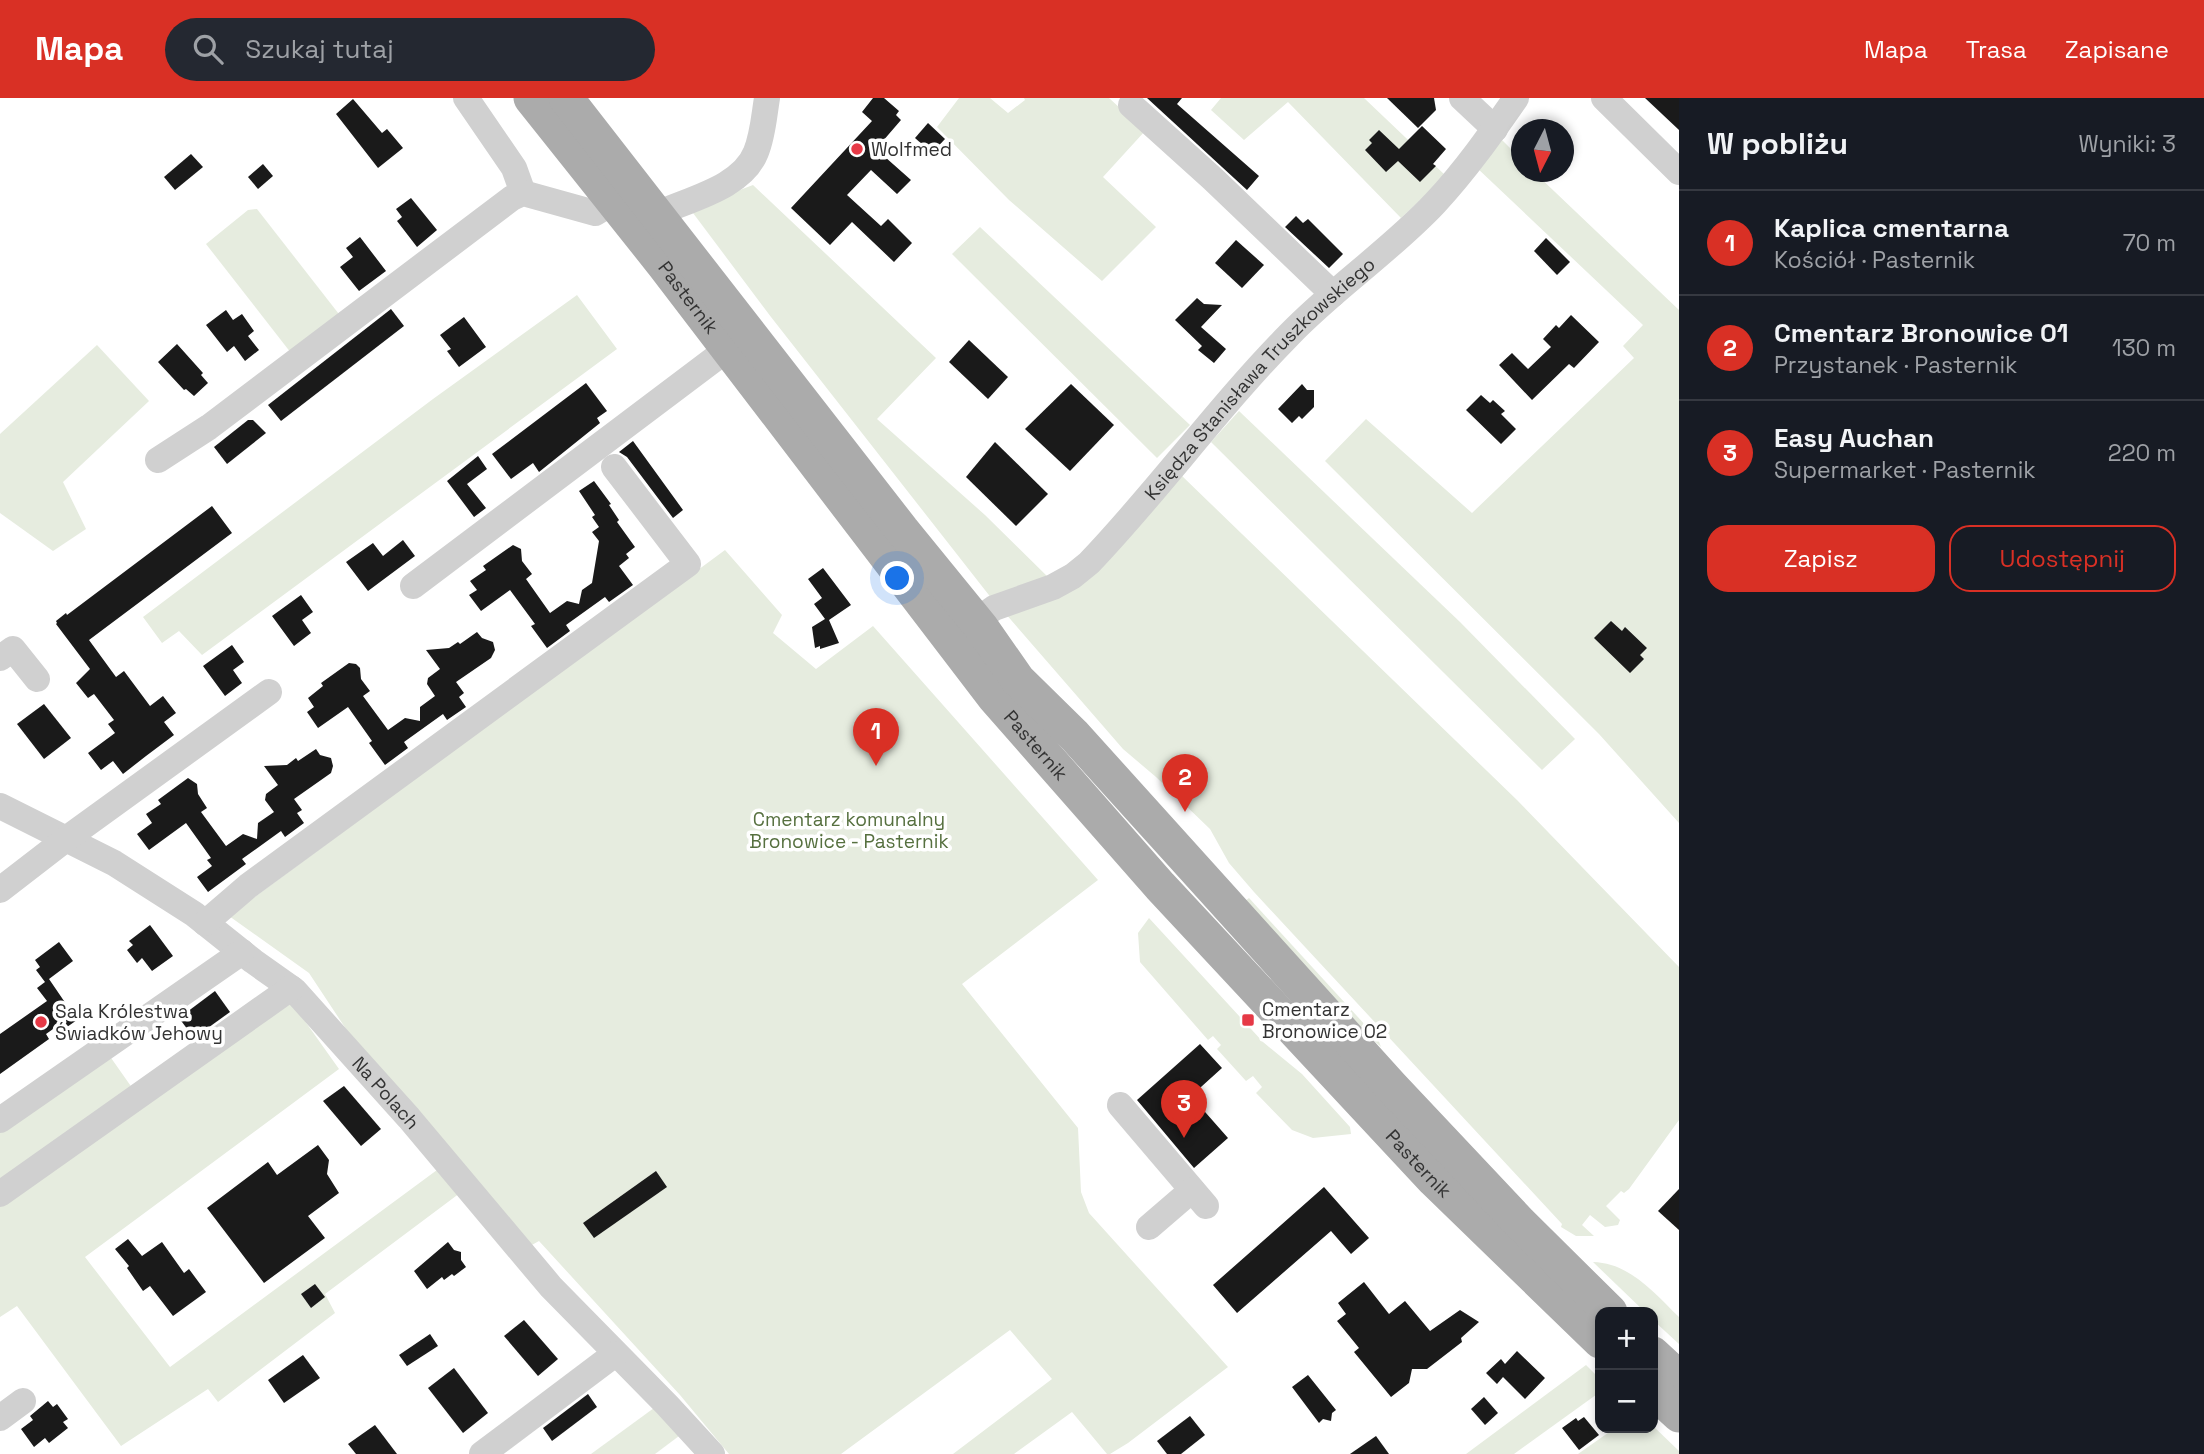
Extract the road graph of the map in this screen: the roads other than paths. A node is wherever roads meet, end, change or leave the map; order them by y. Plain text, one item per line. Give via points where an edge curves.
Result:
1 (466, 98) edge
2 (531, 98) edge
3 (566, 98) edge
4 (768, 98) edge
5 (1462, 98) edge
6 (1516, 98) edge
7 (1604, 98) edge
8 (1131, 105) dead end
9 (1495, 129) junction
10 (1679, 172) edge
11 (523, 193) junction
12 (615, 201) junction
13 (656, 214) junction
14 (1333, 294) junction
15 (729, 348) junction
16 (158, 460) dead end
17 (614, 467) dead end
18 (412, 586) dead end
19 (976, 621) junction
20 (0, 658) edge
21 (37, 679) dead end
22 (269, 692) dead end
23 (0, 806) edge
24 (66, 839) junction
25 (0, 890) edge
26 (205, 923) junction
27 (242, 952) junction
28 (291, 988) junction
29 (1120, 1105) dead end
30 (0, 1119) edge
31 (0, 1194) edge
32 (1149, 1227) dead end
33 (1605, 1307) edge
34 (1595, 1336) edge
35 (615, 1354) junction
36 (1658, 1359) edge
37 (1679, 1378) edge
38 (1658, 1396) edge
39 (23, 1401) dead end
40 (1679, 1415) edge
41 (0, 1418) edge
42 (482, 1454) edge
43 (712, 1454) edge

1 - 11 street via 514,168
2 - 12 main road, Pasternik
3 - 13 main road, Pasternik
4 - 13 street via 756,153 739,177
5 - 9 street
6 - 9 street, Księdza Stanisława Truszkowskiego
7 - 10 street
8 - 14 street
9 - 14 street, Księdza Stanisława Truszkowskiego via 1434,204
11 - 12 street via 595,213
11 - 16 street
12 - 15 main road, Pasternik
13 - 19 main road, Pasternik
14 - 19 street, Księdza Stanisława Truszkowskiego via 1253,372 1089,563 1053,587 994,608
15 - 18 street
15 - 34 main road, Pasternik via 909,598 994,697 1160,886 1434,1180
17 - 26 street via 688,564 258,878
19 - 33 main road, Pasternik via 1018,680 1084,745 1391,1086
20 - 21 street via 13,649
22 - 24 street
23 - 24 street, Na Polach
24 - 25 street
24 - 26 street, Na Polach via 114,863
26 - 27 street, Na Polach
27 - 28 street, Na Polach
27 - 30 street
28 - 31 street
28 - 35 street, Na Polach via 409,1118 551,1287
29 - 32 street via 1199,1198
35 - 42 street
35 - 43 street, Na Polach
36 - 37 main road
38 - 40 main road
39 - 41 street

